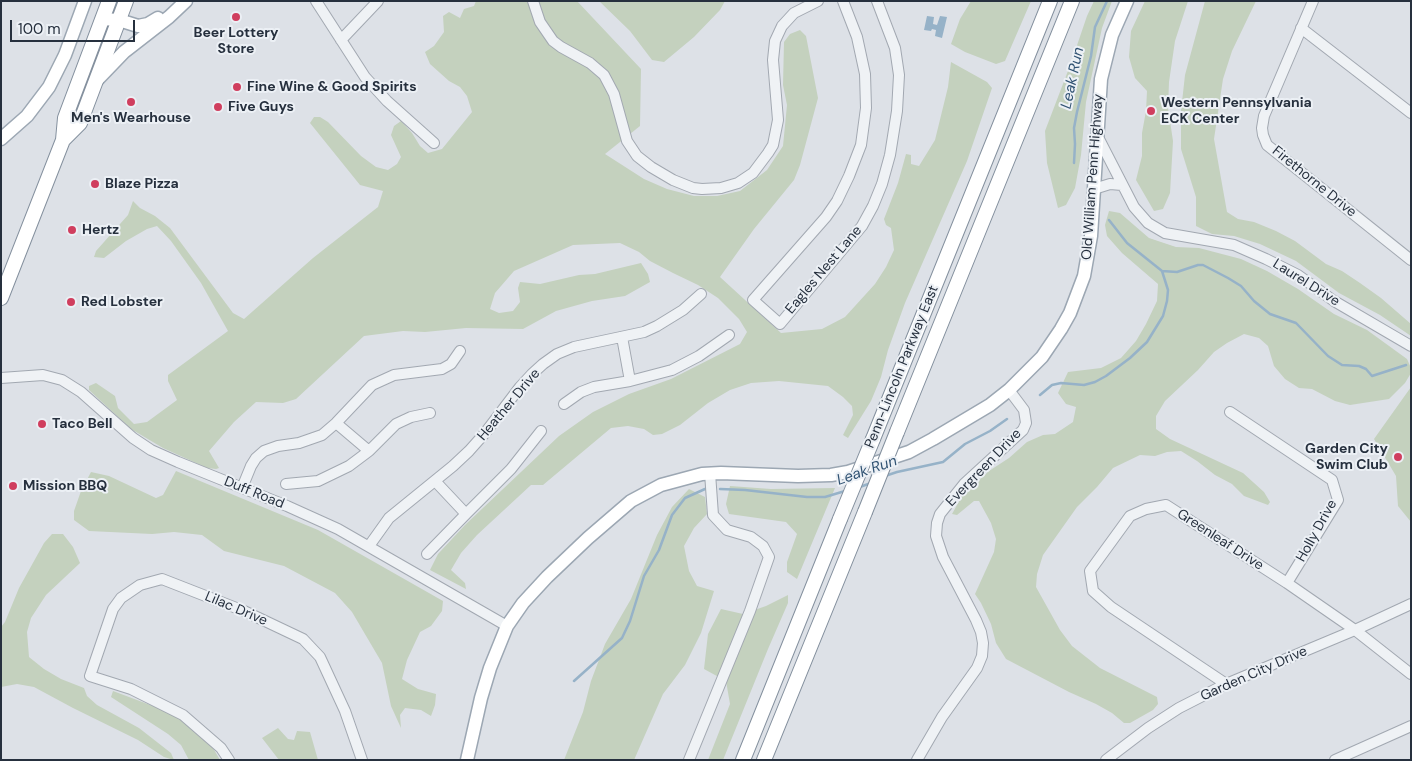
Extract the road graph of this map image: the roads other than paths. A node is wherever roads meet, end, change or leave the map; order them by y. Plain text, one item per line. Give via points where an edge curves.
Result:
1 (85, 1) edge
2 (109, 1) edge
3 (126, 1) edge
4 (316, 1) edge
5 (378, 1) edge
6 (533, 1) edge
7 (818, 1) edge
8 (844, 1) edge
9 (878, 1) edge
10 (1050, 1) edge
11 (1072, 1) edge
12 (1127, 1) edge
13 (1313, 1) edge
14 (184, 3) edge
15 (102, 19) junction
16 (118, 24) junction
17 (1301, 28) junction
18 (148, 33) junction
19 (341, 40) junction
20 (97, 81) junction
21 (1411, 112) edge
22 (1098, 137) junction
23 (1, 139) edge
24 (63, 140) junction
25 (434, 144) dead end
26 (1122, 185) junction
27 (1094, 189) junction
28 (1411, 260) edge
29 (701, 294) dead end
30 (1, 298) edge
31 (728, 335) dead end
32 (622, 337) junction
33 (1411, 346) edge
34 (460, 350) dead end
35 (1, 378) edge
36 (630, 381) junction
37 (1009, 390) junction
38 (564, 404) dead end
39 (430, 412) dead end
40 (1230, 412) dead end
41 (336, 423) junction
42 (540, 431) dead end
43 (369, 451) junction
44 (710, 474) junction
45 (435, 481) junction
46 (286, 484) dead end
47 (242, 488) junction
48 (466, 514) junction
49 (369, 546) junction
50 (427, 554) dead end
51 (1287, 583) junction
52 (1411, 604) edge
53 (507, 626) junction
54 (1355, 630) junction
55 (1411, 674) edge
56 (1226, 684) junction
57 (1411, 726) edge
58 (229, 760) edge
59 (362, 760) edge
60 (467, 760) edge
61 (689, 760) edge
62 (743, 760) edge
63 (764, 760) edge
64 (917, 760) edge
65 (1106, 760) edge
66 (1335, 760) edge

1 - 23 main road via 49,88 27,116
2 - 15 highway
3 - 16 highway
4 - 19 street
5 - 19 street
6 - 7 street via 540,22 553,41 604,75 614,94 631,150 673,180 702,190 738,182 753,173 768,153 778,120 773,60 775,41 791,16
8 - 9 street, Eagles Nest Lane via 857,37 865,74 866,108 861,144 843,190 826,217 753,300 780,324 862,226 882,184 897,111 899,74 895,48
10 - 62 highway, Penn-Lincoln Parkway East, bridge
11 - 63 highway, Penn-Lincoln Parkway East, bridge
12 - 22 main road, Old William Penn Highway via 1105,56
13 - 17 street, Firethorne Drive
14 - 16 main road via 145,25
14 - 18 main road
15 - 16 main road
15 - 24 highway via 65,118
16 - 18 main road via 138,34
16 - 20 highway
17 - 21 street
17 - 28 street, Firethorne Drive via 1264,116 1262,128 1267,145
18 - 20 main road via 117,58
19 - 25 street via 365,77
20 - 24 highway via 80,123
22 - 26 street, Laurel Drive
22 - 27 main road, Old William Penn Highway
24 - 30 highway
26 - 27 street via 1110,184
26 - 33 street, Laurel Drive via 1134,207 1156,229 1176,236 1234,245 1266,259 1298,275 1334,301
27 - 37 main road, Old William Penn Highway via 1088,257 1077,297 1061,330 1042,357
29 - 32 street, Heather Drive via 670,320 644,332
31 - 36 street via 700,356 672,370
32 - 36 street
32 - 45 street, Heather Drive via 574,347 543,364 520,387 474,445
34 - 41 street via 451,364 442,369 394,375 372,385
35 - 47 street, Duff Road via 43,375 62,380 142,444
36 - 38 street via 581,392
37 - 44 main road, Old William Penn Highway via 922,446 848,472 806,476
37 - 64 street, Evergreen Drive via 1024,410 1026,423 1023,430 964,484 940,514 937,524 936,536 943,557 981,632 982,656
39 - 43 street via 396,424
40 - 51 street, Holly Drive via 1332,480 1338,500
41 - 43 street
41 - 47 street via 313,439 264,451 251,466
42 - 48 street via 511,469
43 - 46 street via 349,466 318,481
44 - 53 main road, Old William Penn Highway via 661,485 619,510 547,577
44 - 61 street via 713,515 727,530 751,537 763,546 769,557
45 - 48 street
45 - 49 street, Heather Drive via 389,518
47 - 49 street, Duff Road via 312,517
48 - 50 street
49 - 53 street, Duff Road
51 - 54 street, Greenleaf Drive
51 - 56 street, Greenleaf Drive via 1166,504 1130,516 1090,571 1093,591 1111,608
52 - 54 street, Garden City Drive
53 - 60 main road, Old William Penn Highway via 481,698
54 - 55 street, Greenleaf Drive
54 - 56 street, Garden City Drive
56 - 65 street, Garden City Drive via 1179,708
57 - 66 street
58 - 59 street, Lilac Drive via 221,748 183,715 131,689 90,676 113,609 121,598 140,585 162,579 244,611 303,639 320,657 345,711

